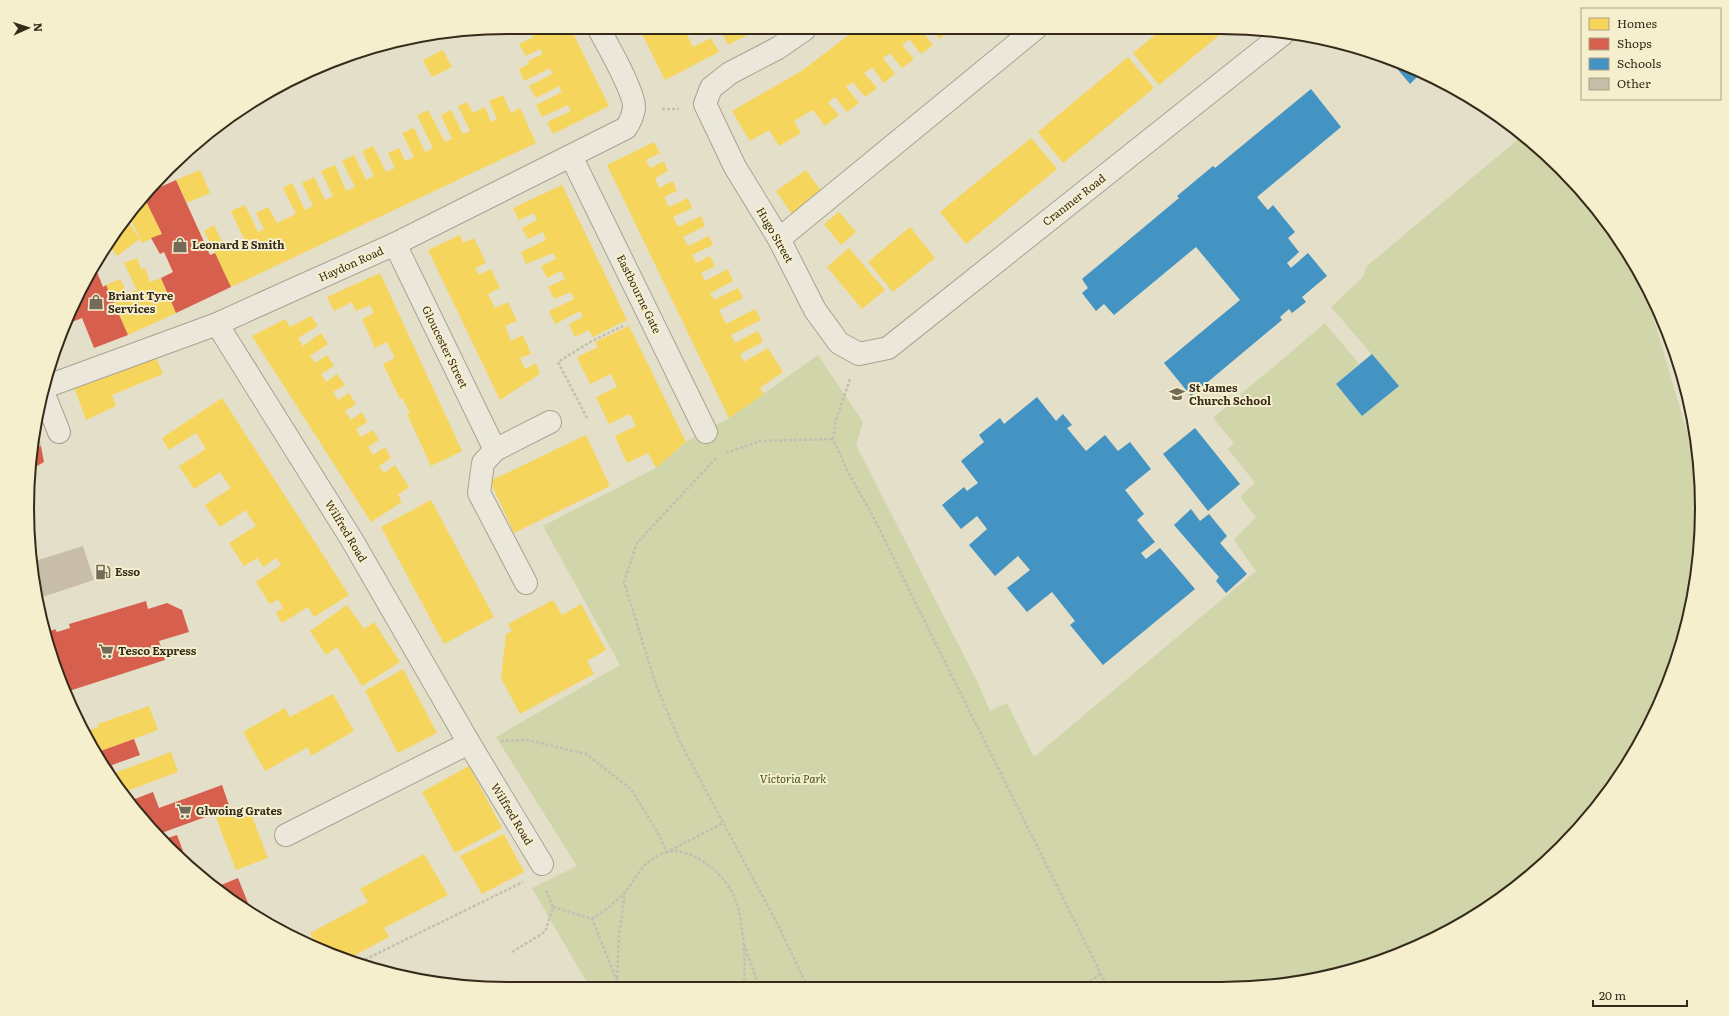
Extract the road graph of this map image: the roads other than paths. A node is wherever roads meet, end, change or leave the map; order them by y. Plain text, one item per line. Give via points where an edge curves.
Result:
1 (602, 34) edge
2 (798, 34) edge
3 (1029, 34) edge
4 (1279, 38) edge
5 (572, 156) junction
6 (779, 239) junction
7 (395, 244) junction
8 (217, 324) junction
9 (859, 354) joint
10 (50, 385) edge
11 (46, 401) edge
12 (550, 422) dead end
13 (59, 432) dead end
14 (706, 432) dead end
15 (495, 450) junction
16 (526, 583) dead end
17 (469, 743) junction
18 (286, 835) dead end
19 (541, 869) road end

1 - 5 street, Haydon Road via 630,91 634,107 632,120 626,128
2 - 6 street, Hugo Street via 778,48 730,73 711,88 705,104 735,167
3 - 6 street
4 - 9 street, Cranmer Road via 888,348
5 - 7 street, Haydon Road
5 - 14 street, Eastbourne Gate
6 - 9 street, Hugo Street via 815,310 839,343
7 - 8 street, Haydon Road
7 - 15 street, Gloucester Street
8 - 10 street, Haydon Road
8 - 17 street, Wilfred Road via 352,540
11 - 13 street
12 - 15 street
15 - 16 street via 483,464 479,494
17 - 18 street
17 - 19 street, Wilfred Road

